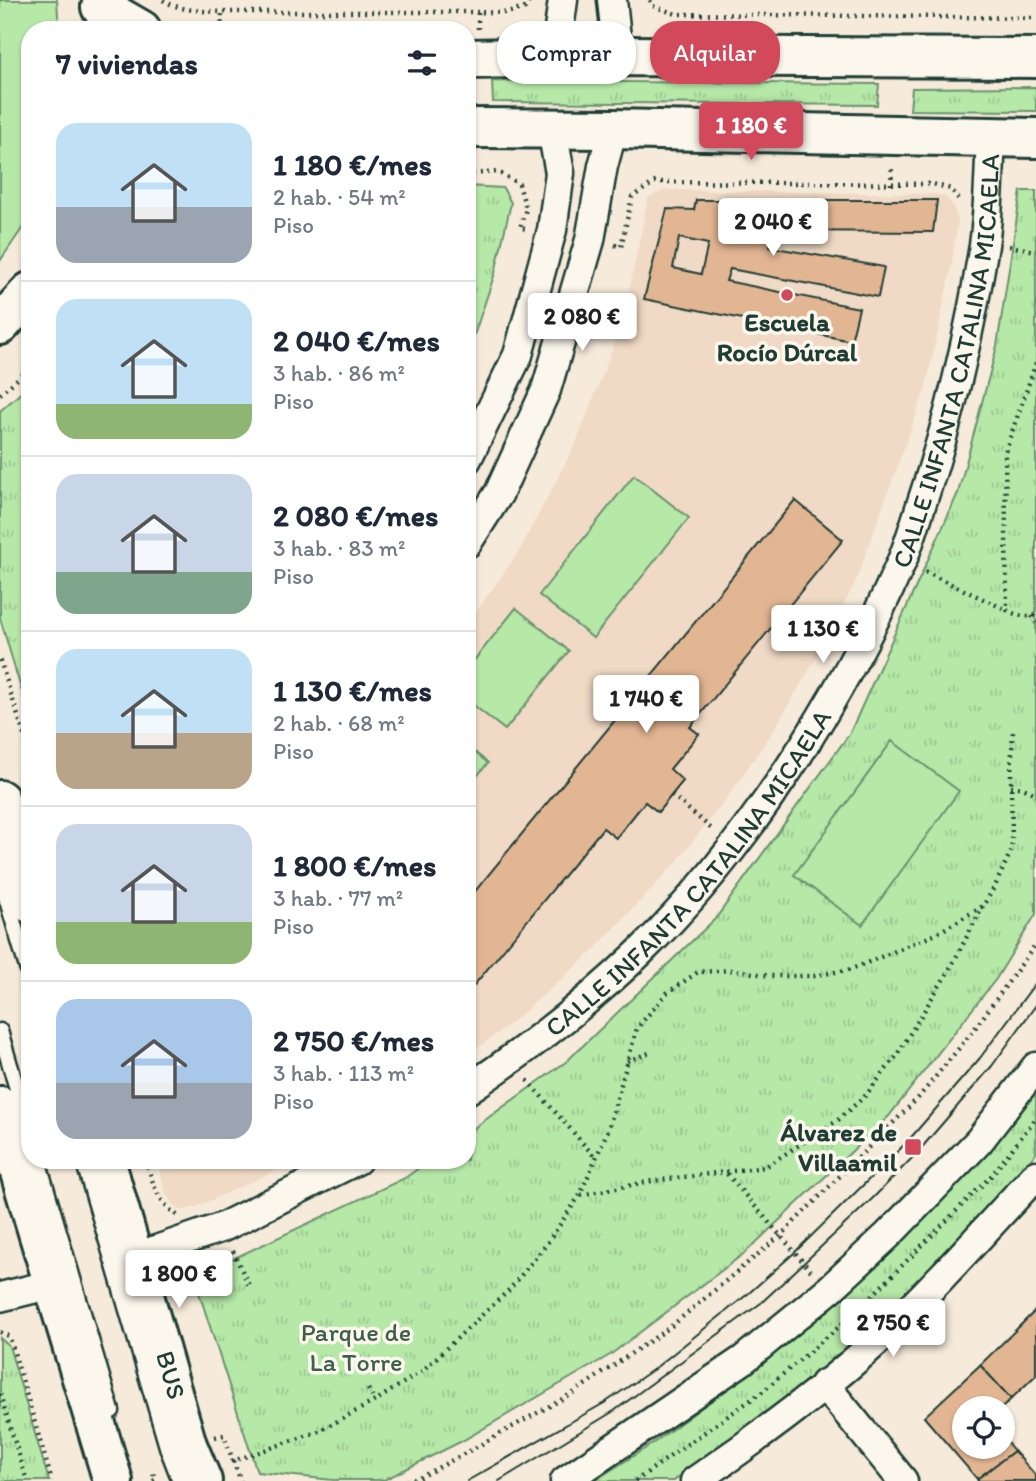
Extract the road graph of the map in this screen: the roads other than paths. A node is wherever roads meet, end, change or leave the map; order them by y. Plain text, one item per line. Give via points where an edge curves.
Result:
1 (563, 0) edge
2 (612, 0) edge
3 (101, 12) edge
4 (121, 21) edge
5 (560, 21) edge
6 (614, 21) edge
7 (636, 56) edge
8 (1036, 58) edge
9 (476, 59) edge
10 (497, 59) edge
11 (476, 128) edge
12 (613, 129) junction
13 (552, 130) junction
14 (991, 138) junction
15 (1036, 138) edge
16 (21, 302) edge
17 (0, 325) edge
18 (476, 441) edge
19 (476, 529) edge
20 (0, 801) edge
21 (21, 814) edge
22 (21, 872) edge
23 (0, 877) edge
24 (21, 948) edge
25 (0, 1031) edge
26 (1036, 1068) edge
27 (476, 1084) edge
28 (21, 1102) edge
29 (0, 1106) edge
30 (41, 1169) edge
31 (86, 1169) edge
32 (108, 1169) edge
33 (338, 1169) edge
34 (1036, 1175) edge
35 (133, 1258) junction
36 (53, 1284) junction
37 (0, 1297) edge
38 (824, 1384) junction
39 (117, 1427) dead end
40 (218, 1471) edge
41 (113, 1481) edge
42 (180, 1481) edge
43 (565, 1481) edge
44 (695, 1481) edge
45 (903, 1481) edge

1 - 5 street
2 - 6 street
3 - 4 street
7 - 8 street
9 - 10 street
11 - 13 street
12 - 13 street
12 - 14 street
12 - 19 street via 590,240 546,390 499,493
13 - 18 street via 560,173 552,230 518,355
14 - 15 street
14 - 27 street, CALLE INFANTA CATALINA MICAELA via 984,242 961,369 938,455 902,562 841,684 733,847 707,878 640,951 583,1002
16 - 17 street
20 - 21 street
20 - 22 street
23 - 24 lane
25 - 28 lane
26 - 43 street via 979,1141 830,1289 743,1360
29 - 36 street
30 - 39 lane
31 - 42 lane, BUS
32 - 35 street
33 - 35 street via 223,1227
34 - 38 street via 929,1290
35 - 40 street via 187,1445
36 - 37 street
36 - 41 street
38 - 44 street
38 - 45 street

